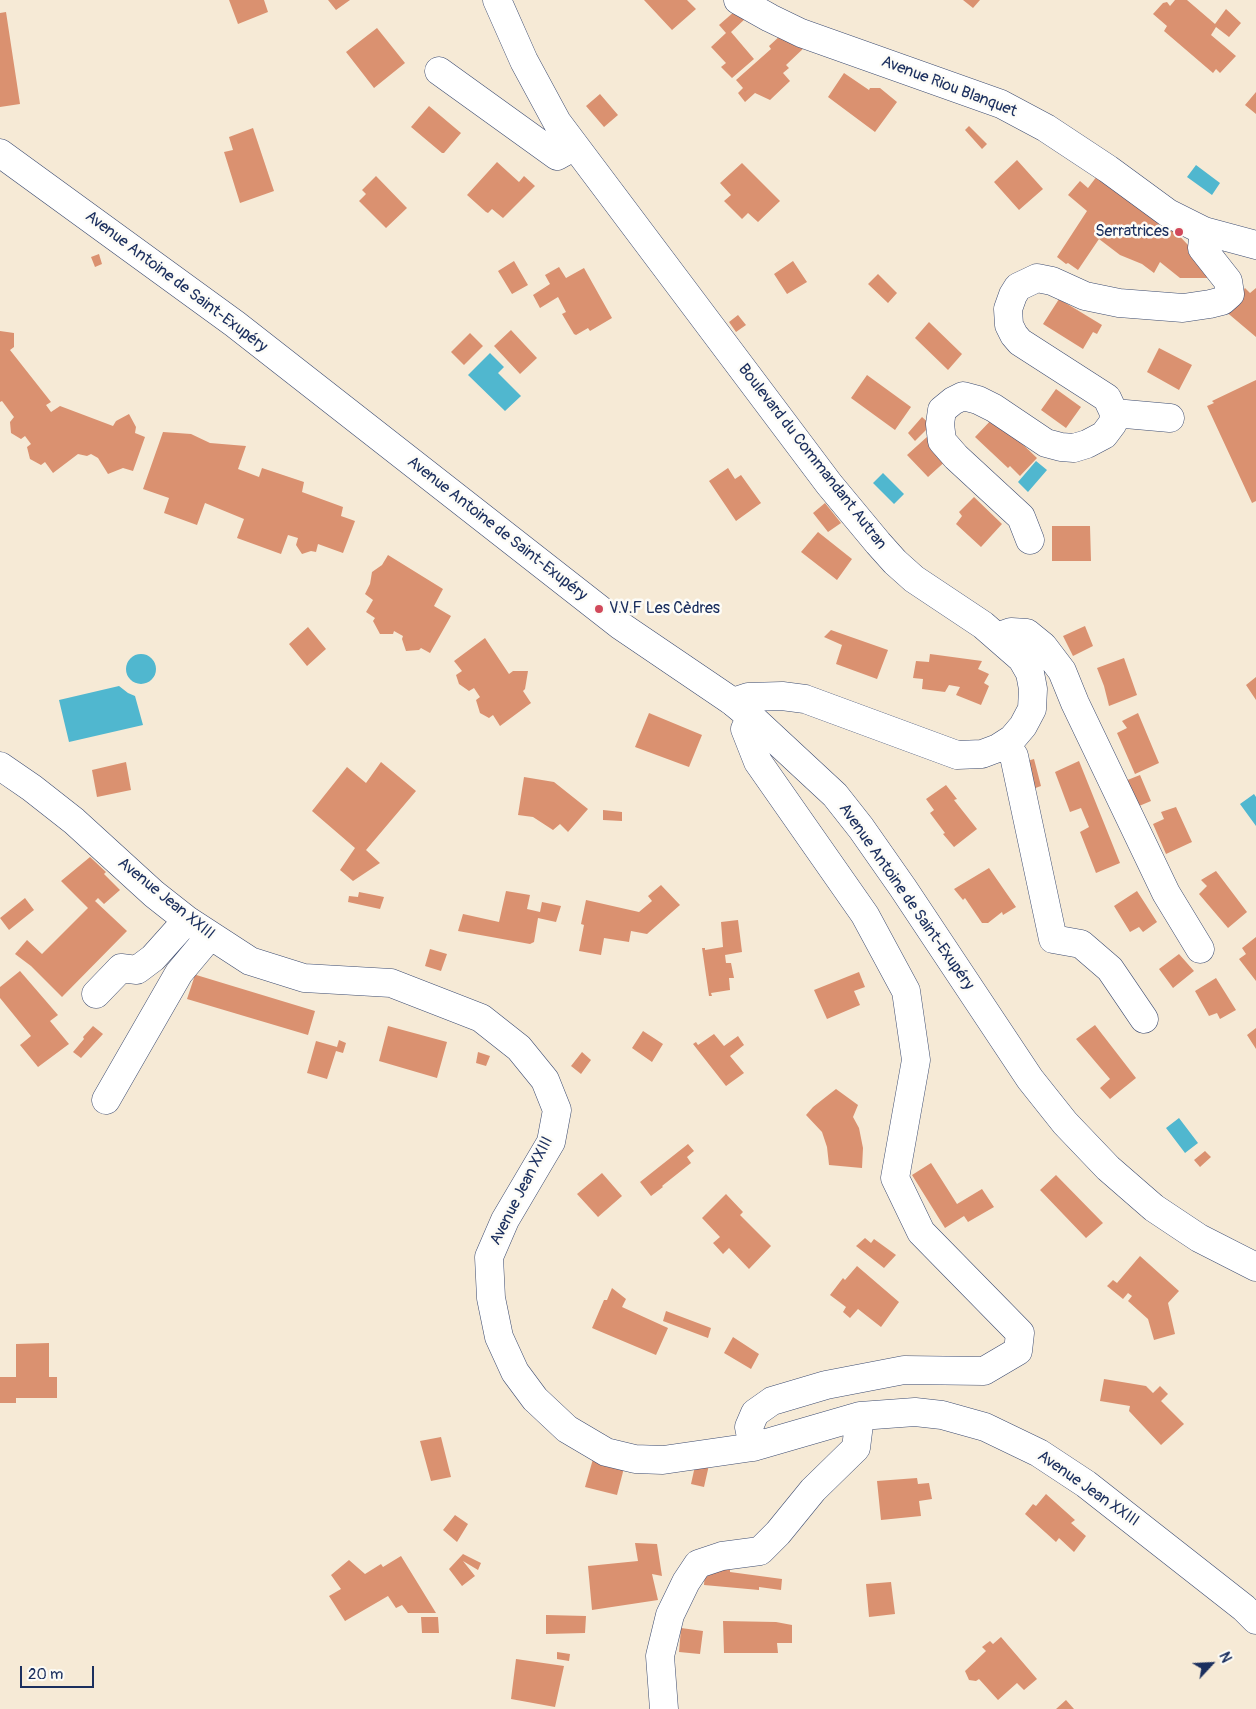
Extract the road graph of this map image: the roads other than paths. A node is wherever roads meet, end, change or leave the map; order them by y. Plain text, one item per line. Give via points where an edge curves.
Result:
1 (497, 0) edge
2 (738, 0) edge
3 (439, 71) dead end
4 (575, 146) junction
5 (0, 153) edge
6 (1204, 231) junction
7 (1256, 245) edge
8 (1114, 413) junction
9 (1170, 418) dead end
10 (1030, 540) dead end
11 (997, 636) junction
12 (742, 709) junction
13 (1005, 744) junction
14 (0, 766) edge
15 (187, 920) junction
16 (210, 936) junction
17 (1200, 949) dead end
18 (96, 994) dead end
19 (1144, 1019) dead end
20 (106, 1100) dead end
21 (1256, 1267) edge
22 (860, 1416) junction
23 (753, 1447) junction
24 (1256, 1620) edge
25 (664, 1709) edge

1 - 4 street, Boulevard du Commandant Autran via 556,122
2 - 6 street, Avenue Riou Blanquet via 801,33 1001,104 1046,128 1168,213
3 - 4 street via 557,156
4 - 11 street, Boulevard du Commandant Autran via 829,484 878,544 914,579
5 - 12 street, Avenue Antoine de Saint-Exupéry via 227,318 621,626
6 - 7 street, Avenue Riou Blanquet
6 - 8 street via 1202,248 1228,281 1230,294 1222,301 1183,308 1119,303 1085,296 1037,278 1018,286 1013,295 1008,309 1014,335 1106,398
8 - 9 street
8 - 10 street via 1113,423 1104,435 1074,448 1061,448 1046,443 978,400 964,396 942,410 942,441 1021,517
11 - 13 street, Boulevard du Commandant Autran via 1022,659 1030,673 1032,689 1032,709 1023,726
11 - 17 street via 1010,632 1027,633 1044,646 1062,671 1166,893
12 - 13 street, Boulevard du Commandant Autran via 748,697 805,699 957,755 982,754
12 - 21 street, Avenue Antoine de Saint-Exupéry via 835,795 861,828 1030,1079 1065,1123 1108,1168 1154,1208 1198,1238
12 - 23 street via 745,729 758,762 865,915 906,991 916,1060 895,1178 920,1232 1020,1333 1018,1351 984,1371 904,1370 826,1385 772,1401 755,1413 749,1427
13 - 19 street via 1014,756 1053,939 1081,944 1110,969
14 - 15 street, Avenue Jean XXIII via 74,822
15 - 16 street, Avenue Jean XXIII
15 - 18 street via 153,958 137,970 121,968
16 - 20 street via 179,973
16 - 23 street, Avenue Jean XXIII via 250,961 304,978 391,983 481,1018 519,1048 545,1080 557,1110 551,1142 505,1220 489,1257 491,1298 499,1337 515,1372 535,1399 567,1429 606,1452 635,1459 663,1460
22 - 23 street, Avenue Jean XXIII
22 - 24 street, Avenue Jean XXIII via 915,1412 942,1415 985,1427 1039,1453 1101,1495
22 - 25 street via 856,1448 812,1490 760,1551 722,1556 698,1564 670,1615 660,1656

